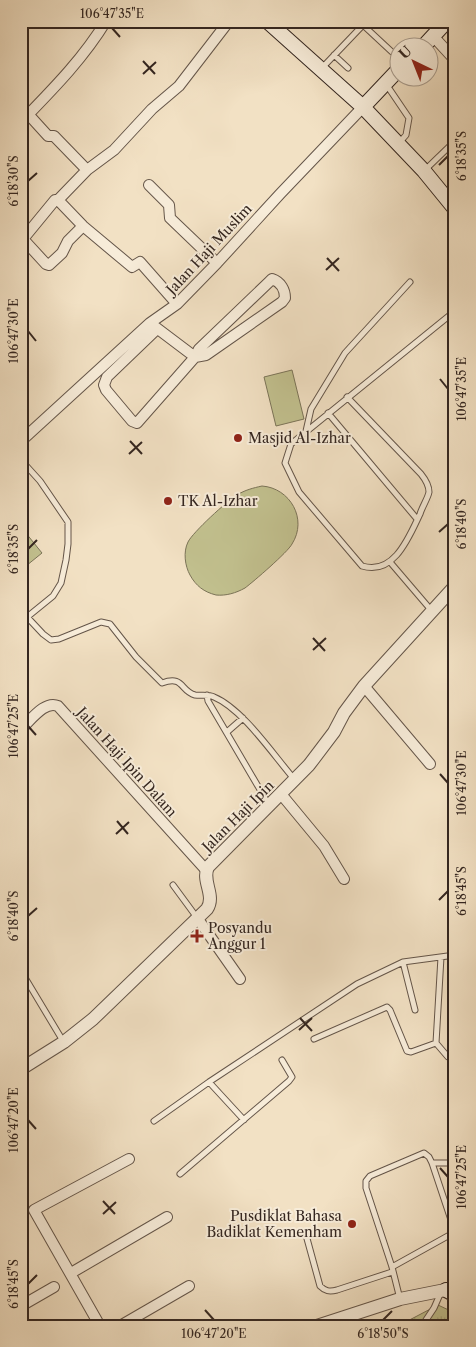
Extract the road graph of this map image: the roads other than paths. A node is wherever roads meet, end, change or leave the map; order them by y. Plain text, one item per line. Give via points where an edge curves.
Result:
1 (106, 21) edge
2 (229, 21) edge
3 (447, 21) edge
4 (273, 23) edge
5 (433, 36) joint
6 (388, 48) edge
7 (334, 55) junction
8 (455, 60) edge
9 (348, 68) dead end
10 (321, 69) junction
11 (388, 81) edge
12 (381, 88) junction
13 (363, 107) junction
14 (25, 118) edge
15 (376, 119) junction
16 (455, 141) edge
17 (398, 144) junction
18 (87, 170) junction
19 (424, 170) junction
20 (149, 185) dead end
21 (58, 200) junction
22 (455, 209) edge
23 (83, 226) junction
24 (217, 263) junction
25 (410, 282) dead end
26 (177, 304) junction
27 (455, 311) edge
28 (153, 326) junction
29 (196, 357) junction
30 (347, 397) junction
31 (328, 413) junction
32 (306, 431) junction
33 (21, 441) edge
34 (21, 460) edge
35 (417, 520) junction
36 (390, 562) junction
37 (454, 588) edge
38 (431, 610) junction
39 (28, 618) junction
40 (21, 622) edge
41 (364, 686) junction
42 (207, 695) junction
43 (243, 718) junction
44 (21, 728) edge
45 (227, 732) junction
46 (430, 764) dead end
47 (295, 780) junction
48 (280, 794) junction
49 (269, 806) junction
50 (206, 870) junction
51 (344, 879) dead end
52 (173, 885) dead end
53 (198, 919) junction
54 (455, 954) edge
55 (441, 957) junction
56 (403, 962) junction
57 (21, 971) edge
58 (240, 979) dead end
59 (415, 1010) dead end
60 (314, 1038) dead end
61 (64, 1042) junction
62 (436, 1043) junction
63 (455, 1058) edge
64 (282, 1060) dead end
65 (21, 1069) edge
66 (209, 1082) junction
67 (244, 1120) junction
68 (154, 1121) dead end
69 (129, 1159) dead end
70 (432, 1163) junction
71 (455, 1163) edge
72 (180, 1174) dead end
73 (167, 1217) dead end
74 (455, 1232) edge
75 (306, 1235) dead end
76 (392, 1270) junction
77 (71, 1274) junction
78 (189, 1286) dead end
79 (54, 1287) dead end
80 (449, 1291) edge
81 (400, 1299) junction
82 (21, 1306) edge
83 (100, 1326) edge
84 (120, 1326) edge
85 (317, 1326) edge
86 (422, 1326) edge

1 - 14 street via 75,65
2 - 18 street via 179,86 114,150
3 - 5 main road
4 - 10 main road
5 - 8 street
6 - 7 lane via 363,25
7 - 9 lane
7 - 10 lane
10 - 13 main road
11 - 12 main road
12 - 13 main road
12 - 15 main road via 372,103
12 - 17 lane via 409,118 406,135
13 - 15 main road
13 - 24 street, Jalan Haji Muslim
14 - 18 street via 48,136 54,136
15 - 17 main road
16 - 19 lane
17 - 19 main road
18 - 21 street
19 - 22 main road
20 - 24 street via 169,205 170,218
21 - 23 street
21 - 23 street via 23,239 46,264 49,265 62,253 68,241
23 - 26 street via 132,267 140,262
24 - 26 street, Jalan Haji Muslim
25 - 32 lane via 345,353 311,409
26 - 28 street, Jalan Haji Muslim
27 - 30 lane
28 - 29 street
28 - 29 street via 105,381 106,390 132,421 141,420
28 - 33 street, Jalan Haji Muslim
29 - 29 street via 199,348 272,279 283,288 285,298 282,302 206,355
30 - 31 lane
30 - 35 lane via 427,481 429,493
31 - 32 lane
31 - 35 lane
32 - 36 lane via 291,444 285,463 299,492 362,566 370,569
34 - 39 lane via 68,522 61,583 53,596
35 - 36 lane via 404,546
36 - 38 lane
37 - 38 street, Jalan Haji Ipin
38 - 41 street, Jalan Haji Ipin
39 - 40 lane
39 - 42 lane via 51,640 101,622 110,624 162,683 173,680 194,695
41 - 46 street
41 - 47 street, Jalan Haji Ipin via 324,746
42 - 43 lane via 214,696
42 - 45 lane
43 - 45 lane
43 - 47 lane
44 - 50 street, Jalan Haji Ipin Dalam via 47,705 58,706
45 - 49 lane
47 - 48 street, Jalan Haji Ipin
48 - 49 street, Jalan Haji Ipin
48 - 51 street via 324,846
49 - 50 street, Jalan Haji Ipin
50 - 53 street, Jalan Haji Ipin via 211,903
52 - 53 lane
53 - 58 street
53 - 61 street, Jalan Haji Ipin
54 - 55 lane
55 - 56 lane
55 - 62 lane
56 - 59 lane
56 - 66 lane via 356,984
57 - 61 lane
60 - 62 lane via 387,1008 407,1051
61 - 65 street, Jalan Haji Ipin
62 - 63 lane via 448,1057
64 - 67 lane via 292,1077
66 - 67 lane
66 - 68 lane
67 - 72 lane
69 - 77 street via 34,1210
70 - 71 lane
70 - 74 lane
70 - 76 lane via 424,1153 370,1176 366,1181
73 - 77 street
74 - 76 lane
75 - 76 lane via 320,1286 324,1290 337,1290
76 - 81 lane
77 - 83 street
78 - 84 street
79 - 82 street
80 - 81 street
80 - 86 lane
81 - 85 street

